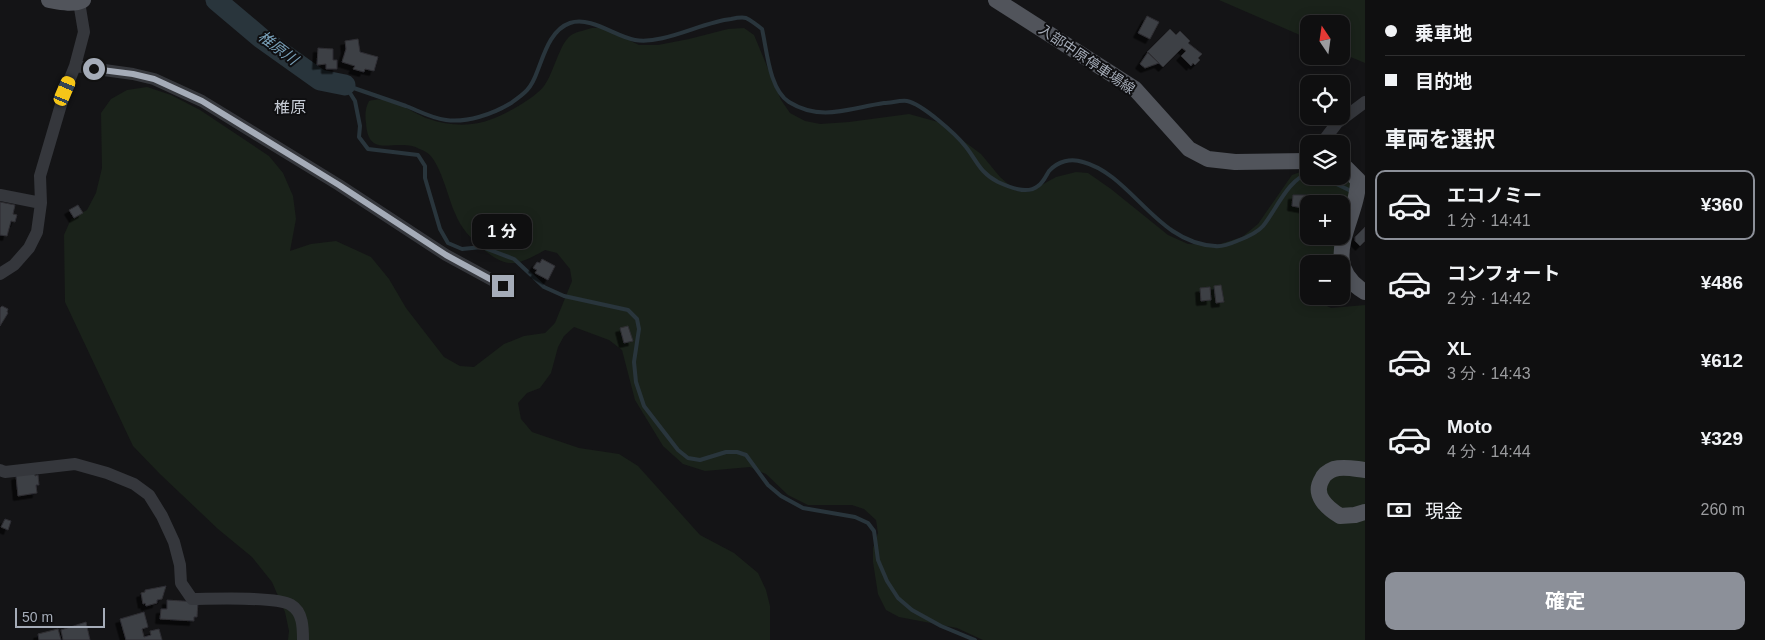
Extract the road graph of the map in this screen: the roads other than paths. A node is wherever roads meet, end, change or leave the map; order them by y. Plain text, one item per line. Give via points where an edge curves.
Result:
1 (49, 0) edge
2 (996, 0) edge
3 (81, 1) edge
4 (75, 66) junction
5 (1365, 102) edge
6 (1328, 135) edge
7 (1300, 160) edge
8 (1350, 172) edge
9 (0, 195) edge
10 (41, 203) junction
11 (0, 274) edge
12 (503, 286) dead end
13 (1365, 292) edge
14 (0, 470) edge
15 (1365, 470) edge
16 (1365, 512) edge
17 (303, 640) edge

1 - 3 main road
2 - 7 main road, 入部中原停車場線 via 1135,89 1189,149 1208,158 1235,162
3 - 4 street via 84,32
4 - 10 street via 40,176
4 - 12 street via 154,79 202,101 446,255
5 - 6 street via 1337,123
8 - 13 main road via 1358,180 1358,188 1342,258 1344,271 1351,282
9 - 10 street
10 - 11 street via 37,232 29,248 14,265
14 - 17 street via 75,464 134,484 149,494 162,516 174,542 181,582 192,599 278,600 293,606 303,622
15 - 16 main road via 1333,469 1318,484 1324,503 1340,516

